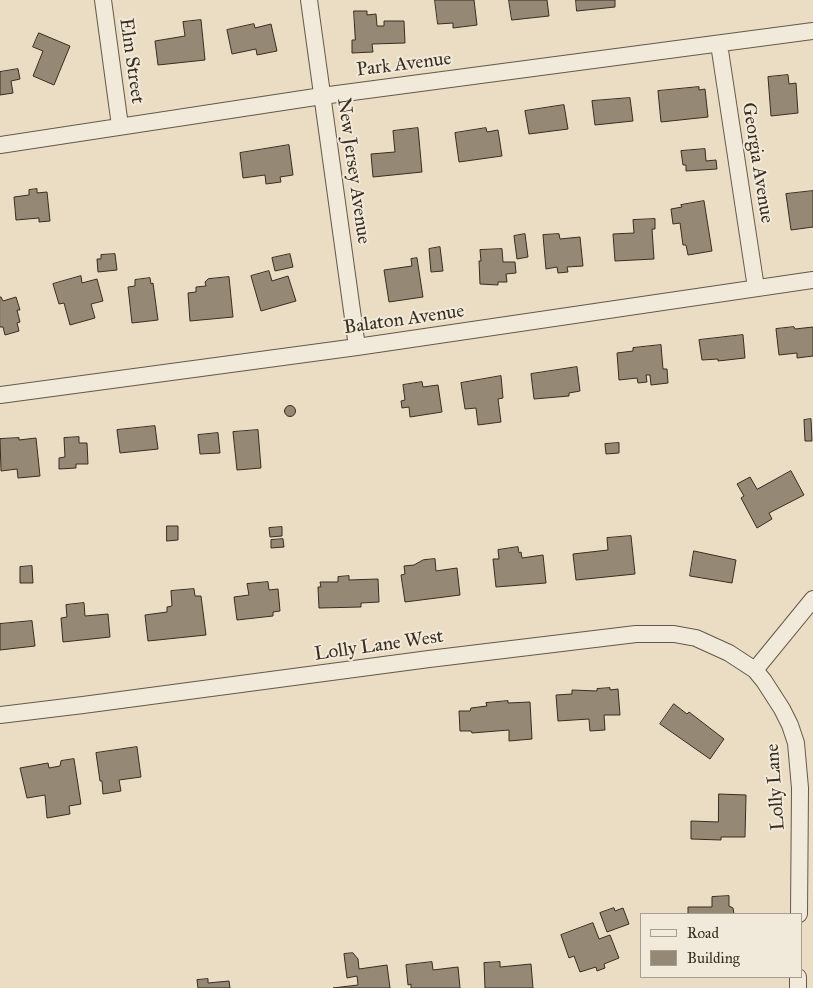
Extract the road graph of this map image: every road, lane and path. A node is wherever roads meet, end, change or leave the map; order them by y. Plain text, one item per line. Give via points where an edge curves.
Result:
1 (103, 0) edge
2 (309, 0) edge
3 (813, 31) edge
4 (719, 44) junction
5 (322, 96) junction
6 (120, 126) junction
7 (0, 144) edge
8 (813, 280) edge
9 (756, 288) junction
10 (357, 347) junction
11 (0, 395) edge
12 (813, 598) edge
13 (755, 670) junction
14 (0, 715) edge
15 (799, 913) edge

1 - 6 street, Elm Street
2 - 5 street, New Jersey Avenue
3 - 4 street, Park Avenue
4 - 5 street, Park Avenue
4 - 9 street, Georgia Avenue
5 - 6 street, Park Avenue
5 - 10 street, New Jersey Avenue
6 - 7 street, Park Avenue
8 - 9 street, Balaton Avenue
9 - 10 street, Balaton Avenue
10 - 11 street, Balaton Avenue
12 - 13 street
13 - 14 street, Lolly Lane West via 696,638 674,634 636,634
13 - 15 street, Lolly Lane via 782,709 796,743 800,788

